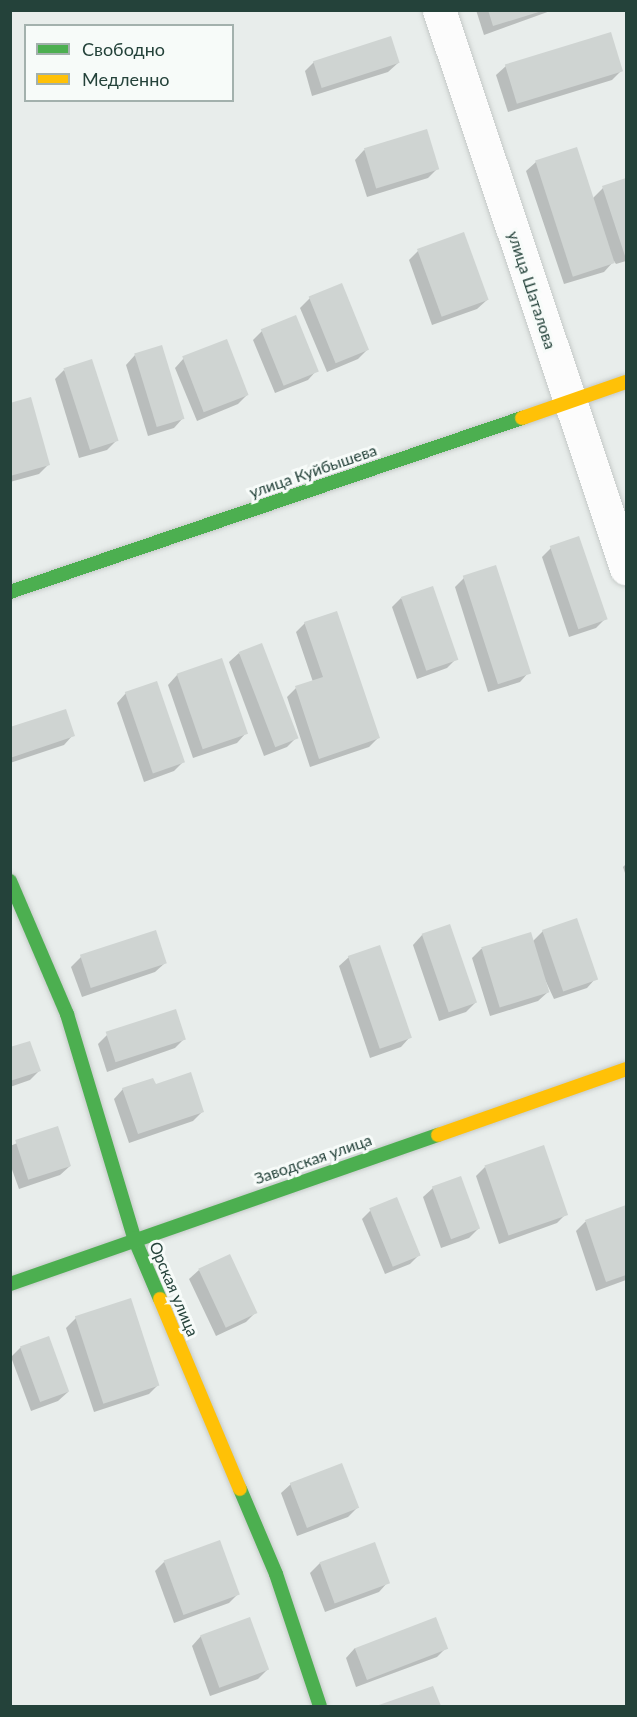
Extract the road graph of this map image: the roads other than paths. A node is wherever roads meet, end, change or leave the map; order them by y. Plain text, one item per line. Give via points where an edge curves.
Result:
1 (439, 10) edge
2 (627, 382) edge
3 (569, 401) junction
4 (627, 568) edge
5 (10, 592) edge
6 (10, 881) edge
7 (627, 1069) edge
8 (134, 1238) junction
9 (10, 1284) edge
10 (320, 1707) edge

1 - 3 street, улица Шаталова
2 - 3 street, улица Куйбышева
3 - 4 street, улица Шаталова
3 - 5 street, улица Куйбышева
6 - 8 street, Орская улица via 67,1014
7 - 8 street, Заводская улица
8 - 9 street, Заводская улица
8 - 10 street, Орская улица via 276,1574

